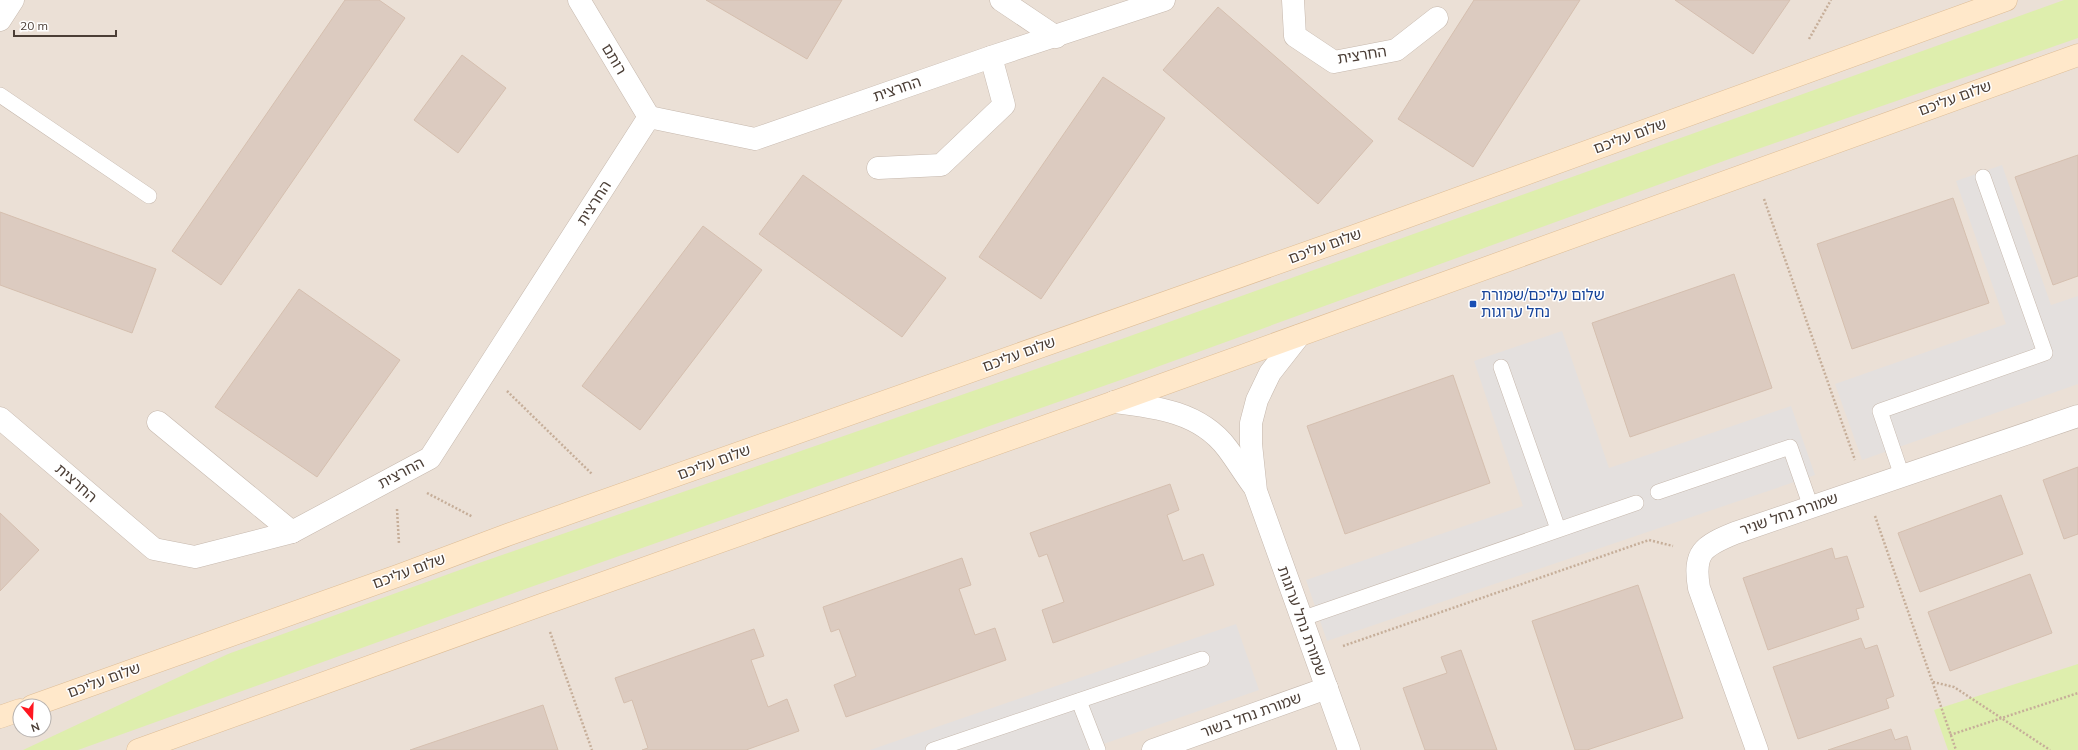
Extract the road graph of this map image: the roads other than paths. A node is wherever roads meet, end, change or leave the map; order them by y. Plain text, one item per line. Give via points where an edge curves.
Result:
1 (13, 0) edge
2 (579, 0) edge
3 (1001, 0) edge
4 (1164, 0) edge
5 (1293, 0) edge
6 (2006, 0) edge
7 (1437, 18) dead end
8 (0, 20) edge
9 (1056, 37) junction
10 (2078, 55) edge
11 (991, 57) junction
12 (0, 95) edge
13 (649, 118) junction
14 (878, 168) dead end
15 (1983, 177) dead end
16 (149, 196) dead end
17 (1299, 336) junction
18 (1501, 367) dead end
19 (1114, 402) junction
20 (2078, 416) edge
21 (0, 418) edge
22 (158, 422) dead end
23 (1902, 476) junction
24 (1256, 491) junction
25 (1658, 492) dead end
26 (1636, 503) dead end
27 (1811, 506) junction
28 (1558, 529) junction
29 (292, 532) junction
30 (1302, 619) junction
31 (1202, 658) dead end
32 (1327, 688) junction
33 (52, 699) edge
34 (1079, 700) junction
35 (12, 713) edge
36 (0, 717) edge
37 (138, 750) edge
38 (933, 750) edge
39 (1098, 750) edge
40 (1153, 750) edge
41 (1349, 750) edge
42 (1757, 750) edge

1 - 8 street
2 - 13 street, רותם
3 - 9 street
4 - 9 street, החרצית
5 - 7 street, החרצית via 1295,36 1334,62 1396,50
6 - 33 main road, שלום עליכם via 1354,236
9 - 11 street, החרצית
10 - 17 main road, שלום עליכם
11 - 13 street, החרצית via 756,139
11 - 14 street via 1004,105 941,166
12 - 16 lane
13 - 29 street, החרצית via 430,458
15 - 23 lane via 2045,354 1880,411
17 - 19 main road, שלום עליכם
17 - 24 street, שמורת נחל ערוגות via 1270,373 1257,400 1251,423
18 - 28 lane
19 - 24 street, שמורת נחל ערוגות via 1157,407 1208,428 1226,447
19 - 37 main road, שלום עליכם
20 - 23 street, שמורת נחל שניר
21 - 29 street, החרצית via 154,549 195,557
22 - 29 street
23 - 27 street, שמורת נחל שניר
24 - 30 street, שמורת נחל ערוגות
25 - 27 lane via 1790,447
26 - 28 lane
27 - 42 street, שמורת נחל שניר via 1714,542 1700,554 1696,571 1699,588
28 - 30 lane
30 - 32 street, שמורת נחל ערוגות
31 - 34 lane
32 - 40 street, שמורת נחל בשור
32 - 41 street, שמורת נחל ערוגות
34 - 38 lane
34 - 39 lane
35 - 36 main road

